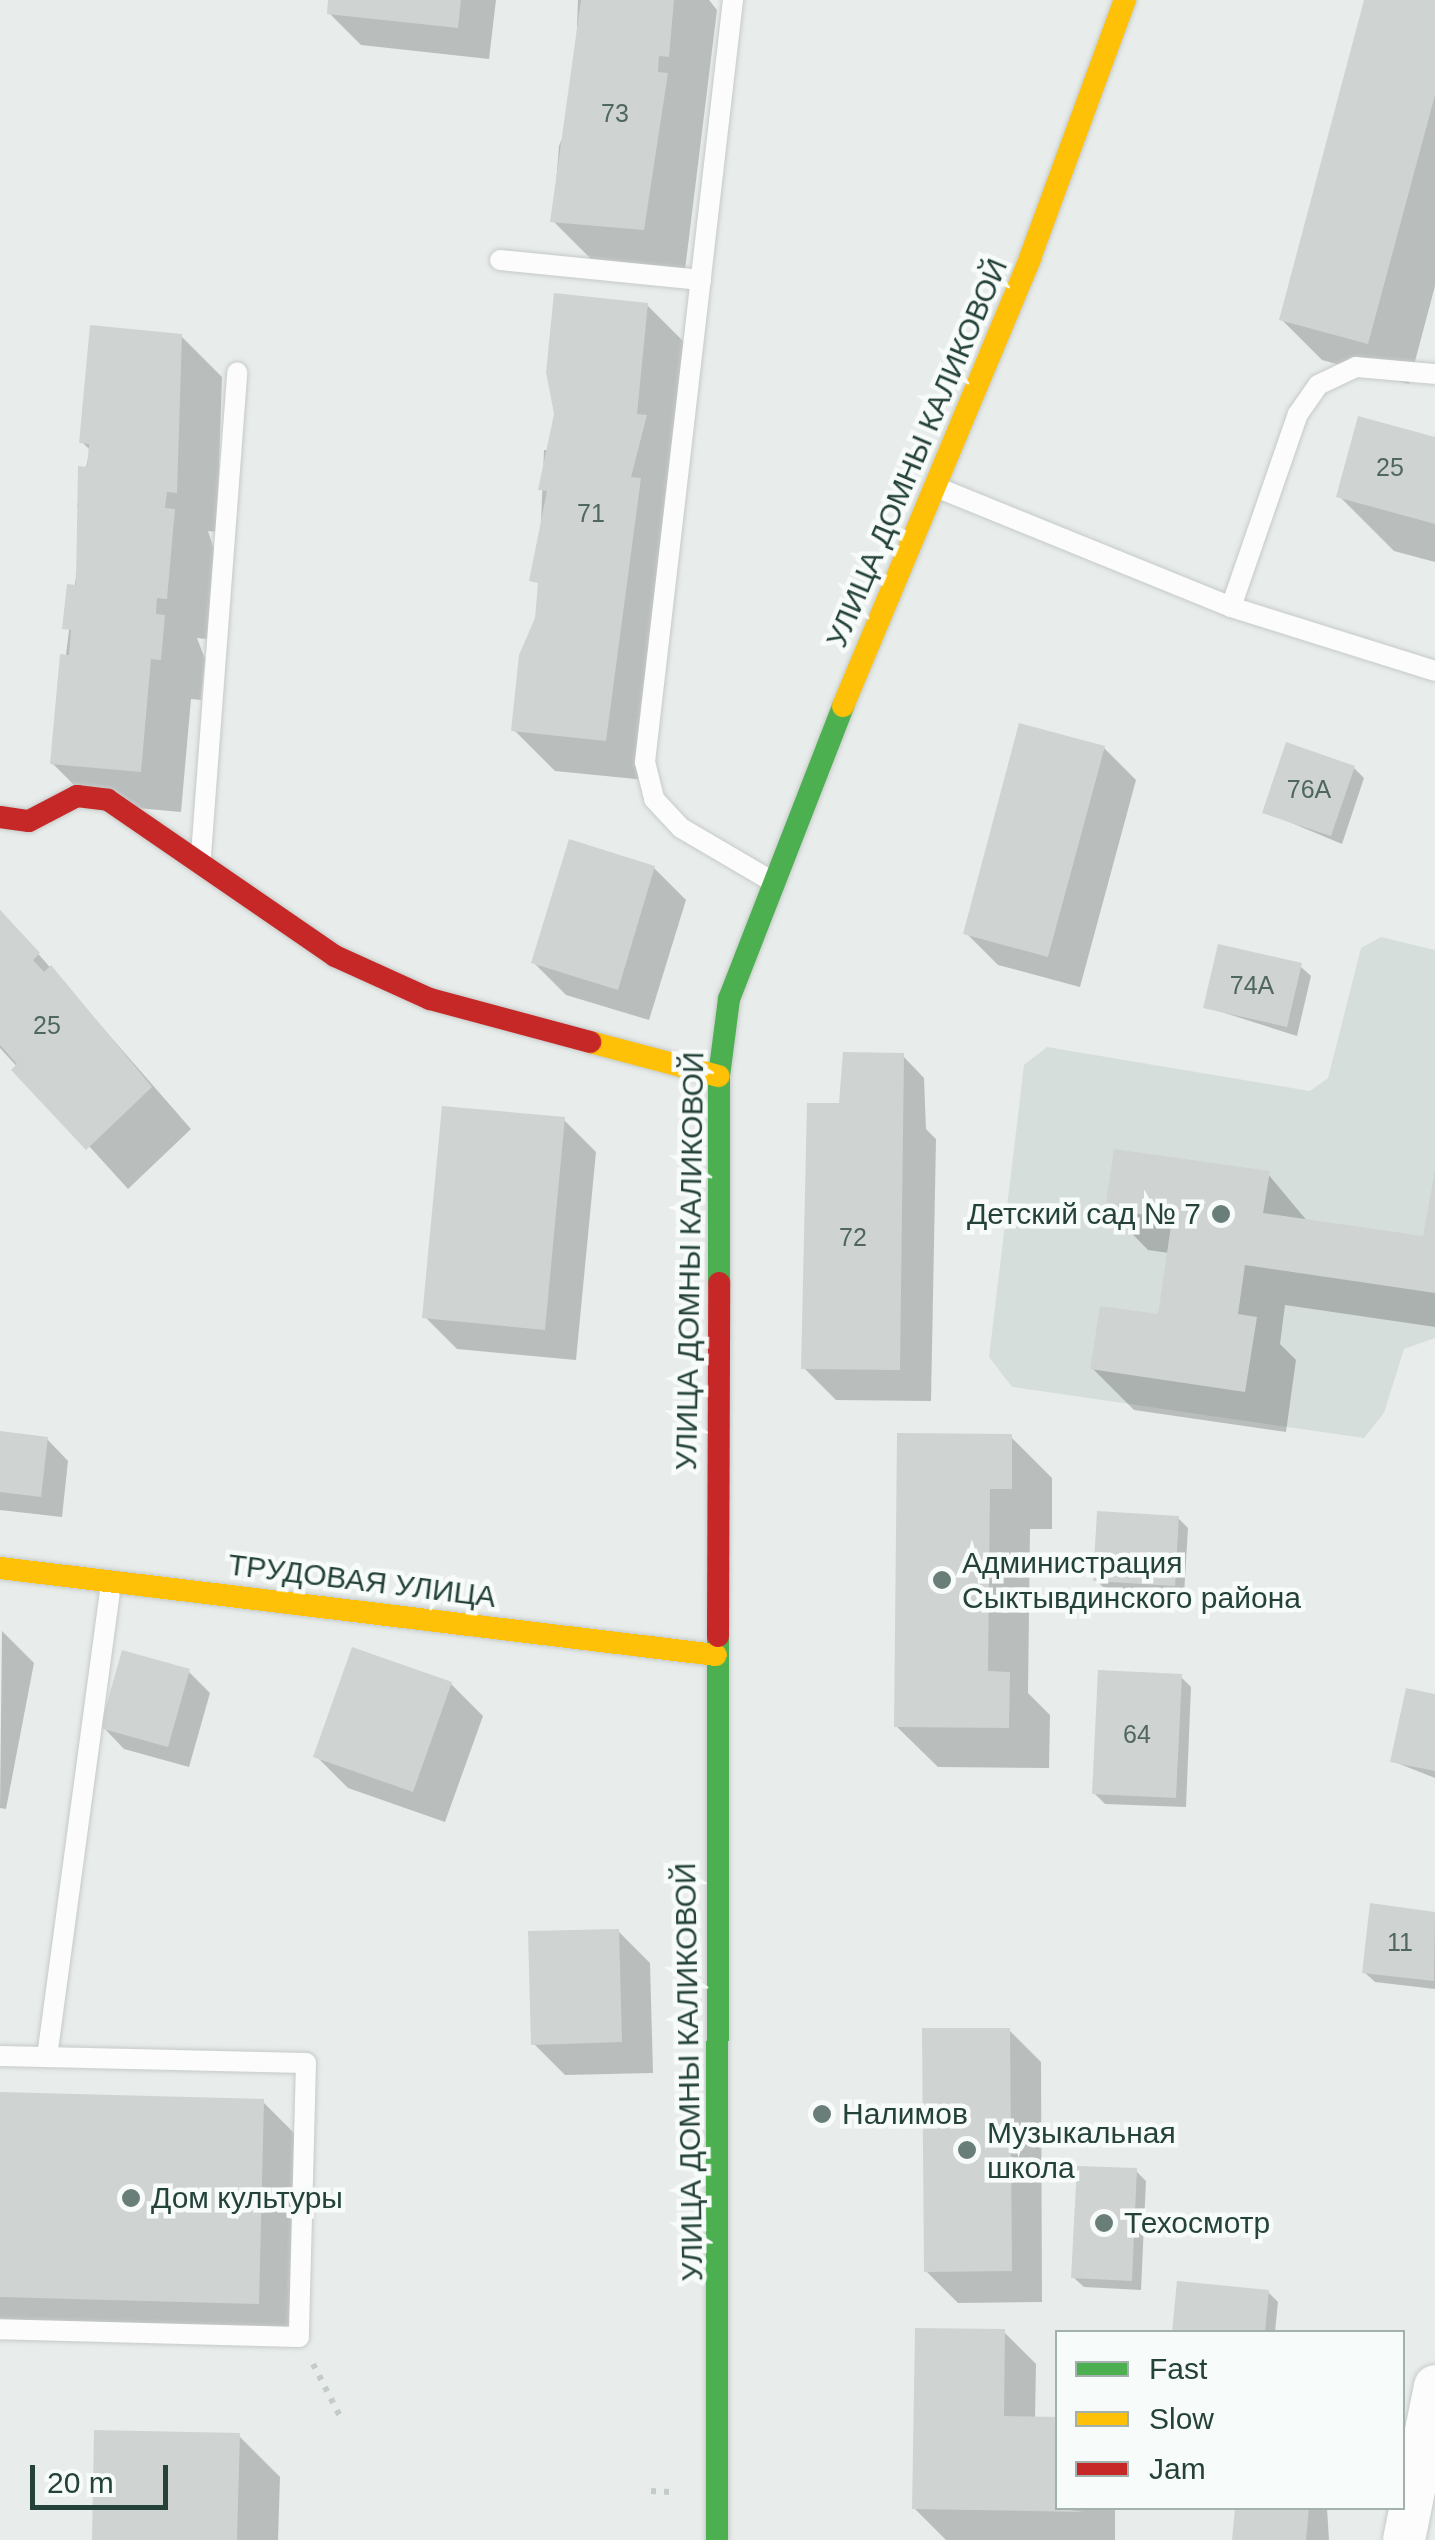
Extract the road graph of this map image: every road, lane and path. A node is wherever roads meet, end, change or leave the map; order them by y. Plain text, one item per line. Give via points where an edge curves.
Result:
1 (732, 0) edge
2 (1124, 0) edge
3 (500, 260) dead end
4 (700, 280) junction
5 (237, 372) dead end
6 (1435, 374) edge
7 (936, 487) junction
8 (1232, 607) junction
9 (1435, 670) edge
10 (0, 817) edge
11 (201, 862) junction
12 (770, 880) junction
13 (719, 1076) junction
14 (0, 1568) edge
15 (111, 1581) junction
16 (716, 1656) junction
17 (0, 2056) edge
18 (47, 2057) junction
19 (0, 2330) edge
20 (299, 2337) junction
21 (1435, 2386) edge
22 (340, 2416) dead end
23 (717, 2540) edge
24 (1404, 2540) edge

1 - 4 lane
2 - 7 main road, УЛИЦА ДОМНЫ КАЛИКОВОЙ
3 - 4 lane
4 - 12 lane via 645,762 654,800 681,828
5 - 11 lane
6 - 8 lane via 1356,367 1318,385 1298,414
7 - 8 lane
7 - 12 main road, УЛИЦА ДОМНЫ КАЛИКОВОЙ
8 - 9 lane
10 - 11 main road via 29,821 77,796 108,800
11 - 13 main road via 334,956 430,999
12 - 13 main road, УЛИЦА ДОМНЫ КАЛИКОВОЙ via 729,999
13 - 16 main road, УЛИЦА ДОМНЫ КАЛИКОВОЙ
14 - 15 main road, ТРУДОВАЯ УЛИЦА
15 - 16 main road, ТРУДОВАЯ УЛИЦА
15 - 18 lane
16 - 23 main road, УЛИЦА ДОМНЫ КАЛИКОВОЙ
17 - 18 lane
18 - 20 lane via 306,2063
19 - 20 lane
20 - 22 path
21 - 24 street

